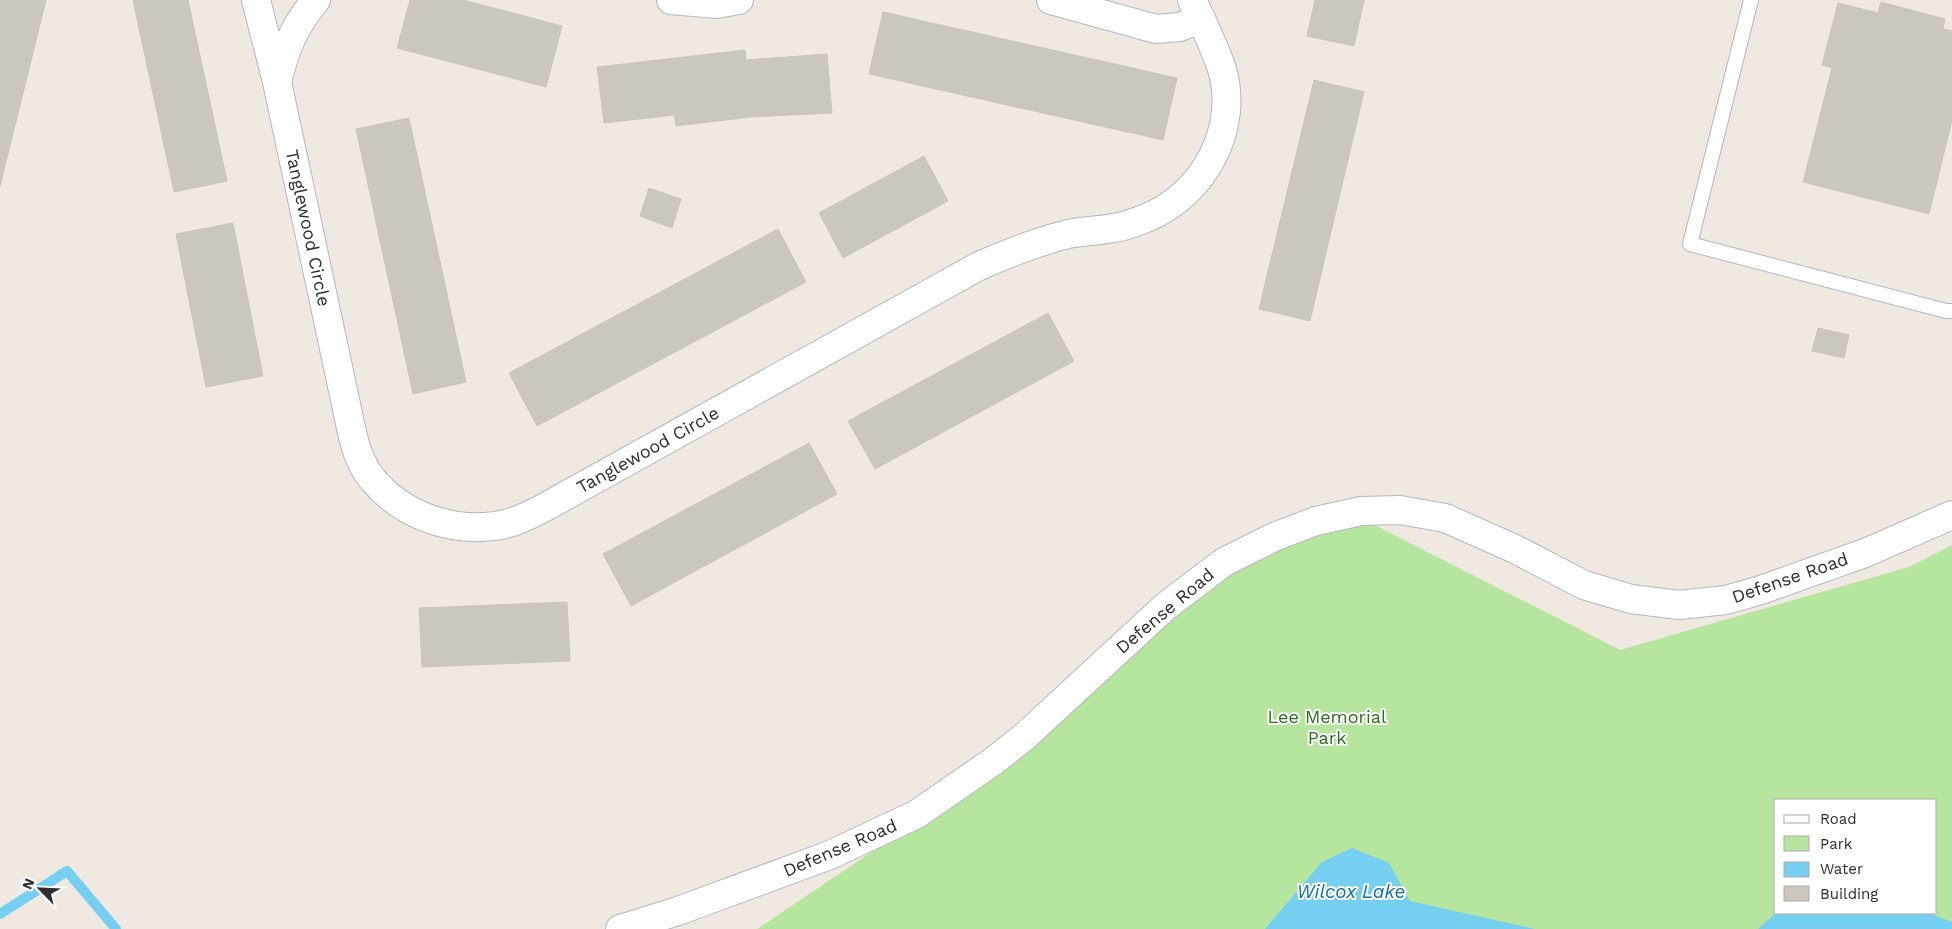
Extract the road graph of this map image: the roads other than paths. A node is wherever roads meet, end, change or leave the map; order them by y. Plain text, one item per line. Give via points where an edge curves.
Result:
1 (256, 0) edge
2 (316, 0) edge
3 (671, 0) edge
4 (739, 0) edge
5 (1051, 0) edge
6 (1751, 0) edge
7 (1197, 9) edge
8 (277, 82) junction
9 (1952, 311) edge
10 (1952, 515) edge
11 (620, 929) edge

1 - 8 street
2 - 8 street, Tanglewood Circle via 300,19 285,49
3 - 4 street via 717,4
5 - 7 street via 1156,29 1180,27
6 - 9 lane via 1690,244
7 - 8 street, Tanglewood Circle via 1221,68 1226,99 1224,124 1215,154 1202,176 1177,200 1148,217 1116,228 1069,234 1032,244 979,266 547,506 519,520 495,526 463,527 433,521 399,504 374,481 359,458
10 - 11 street, Defense Road via 1865,553 1762,590 1726,600 1679,605 1631,599 1584,585 1515,548 1445,518 1400,510 1361,511 1316,522 1274,537 1224,562 1166,606 1024,737 917,814 830,855

